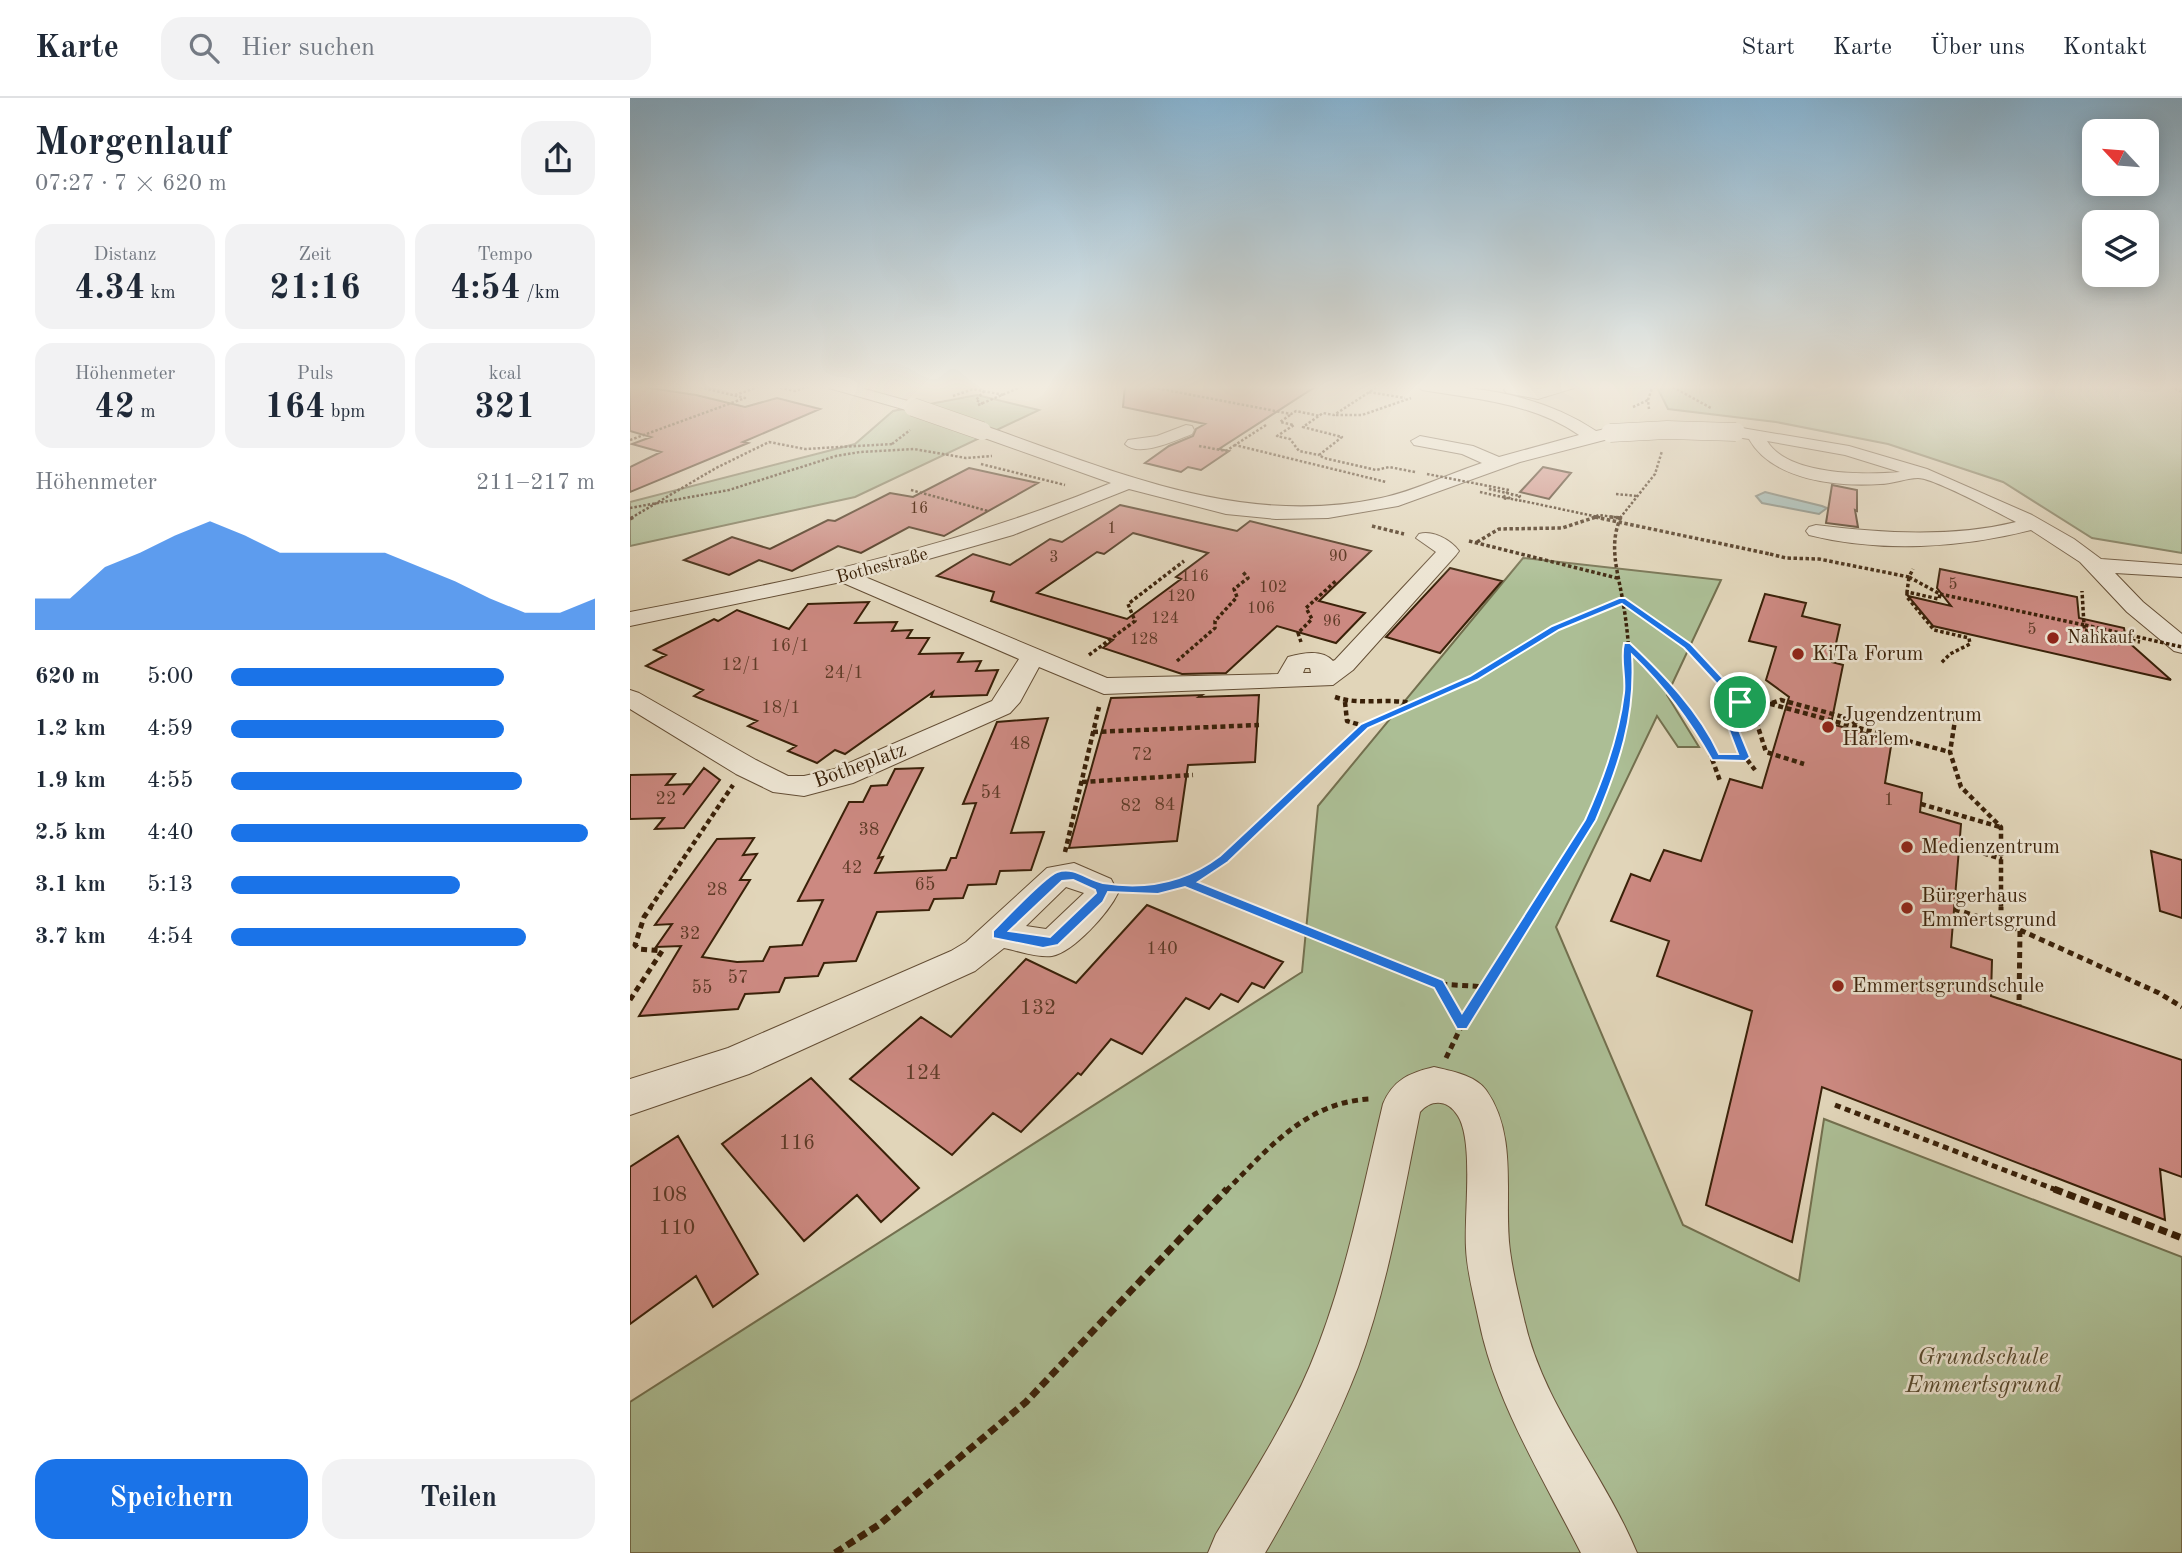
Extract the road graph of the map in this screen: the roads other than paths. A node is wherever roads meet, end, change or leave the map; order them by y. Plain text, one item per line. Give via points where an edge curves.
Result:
1 (1044, 453) edge
2 (1476, 453) edge
3 (1535, 453) edge
4 (1769, 453) edge
5 (1853, 453) edge
6 (1498, 463) junction
7 (1921, 472) junction
8 (1126, 484) junction
9 (2033, 524) junction
10 (1816, 531) dead end
11 (1426, 538) road end
12 (2097, 565) junction
13 (2182, 571) edge
14 (845, 576) junction
15 (630, 619) edge
16 (2182, 646) edge
17 (1033, 656) junction
18 (630, 698) edge
19 (998, 934) junction
20 (630, 1097) edge
21 (1235, 1553) edge
22 (1610, 1553) edge

1 - 8 street, bridge
2 - 6 street
3 - 6 street
4 - 7 street via 1826,475 1872,480
5 - 7 street
6 - 8 street via 1386,503 1317,513 1213,507
7 - 9 street
8 - 14 street, Bothestraße via 1029,523
9 - 10 street via 1937,540
9 - 12 street
11 - 17 street via 1449,551 1344,665 1324,680 1322,663 1306,660 1291,669 1295,680 1104,686
12 - 13 street
12 - 16 street
14 - 15 street, Bothestraße
14 - 17 street
17 - 18 street, Botheplatz via 1001,707 843,776 793,786 770,780
19 - 19 street via 1058,876 1074,875 1100,887 1099,899 1054,942
19 - 20 street via 963,961 749,1056
21 - 22 street via 1285,1469 1335,1365 1418,1094 1455,1089 1472,1102 1482,1126 1488,1250 1520,1384

